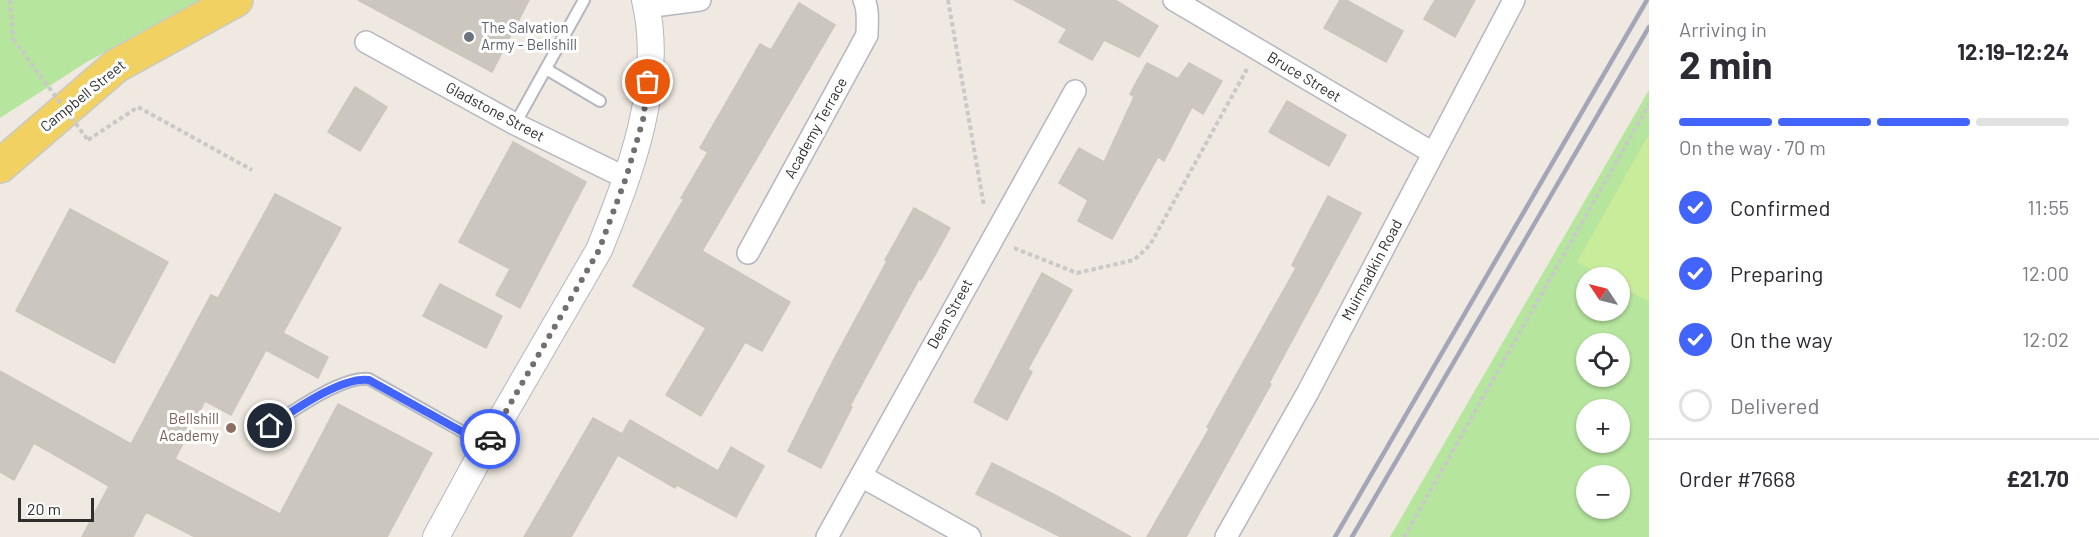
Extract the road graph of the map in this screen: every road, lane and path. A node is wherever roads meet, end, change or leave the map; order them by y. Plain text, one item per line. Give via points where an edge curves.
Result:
1 (10, 0) edge
2 (236, 0) edge
3 (584, 0) edge
4 (700, 0) edge
5 (864, 0) edge
6 (948, 0) edge
7 (1174, 0) edge
8 (1514, 0) edge
9 (646, 3) edge
10 (366, 42) dead end
11 (1258, 50) junction
12 (546, 69) junction
13 (1075, 91) dead end
14 (600, 101) dead end
15 (1649, 104) edge
16 (515, 124) junction
17 (1433, 153) junction
18 (0, 166) edge
19 (252, 170) dead end
20 (626, 178) junction
21 (991, 239) junction
22 (748, 253) dead end
23 (270, 426) dead end
24 (486, 445) junction
25 (861, 476) junction
26 (436, 537) edge
27 (827, 537) edge
28 (970, 537) edge
29 (1226, 537) edge
30 (1404, 537) edge

1 - 19 path, bridge via 13,39 88,140 138,107
2 - 18 main road, Campbell Street via 116,66
3 - 12 lane
4 - 9 street
5 - 22 street, Academy Terrace via 867,35
6 - 21 path
7 - 11 street, Bruce Street
8 - 17 street, Muirmadkin Road
9 - 20 street via 650,63 643,120
10 - 16 street, Gladstone Street
11 - 17 street, Bruce Street
11 - 21 path via 1150,245 1134,260 1077,273
12 - 14 lane
12 - 16 lane
13 - 21 street, Dean Street
15 - 30 path
16 - 20 street, Gladstone Street
17 - 29 street, Muirmadkin Road via 1308,392
20 - 24 street via 599,250
21 - 25 street, Dean Street
23 - 24 lane via 312,399 362,378
24 - 26 street
25 - 27 street, Dean Street
25 - 28 street

